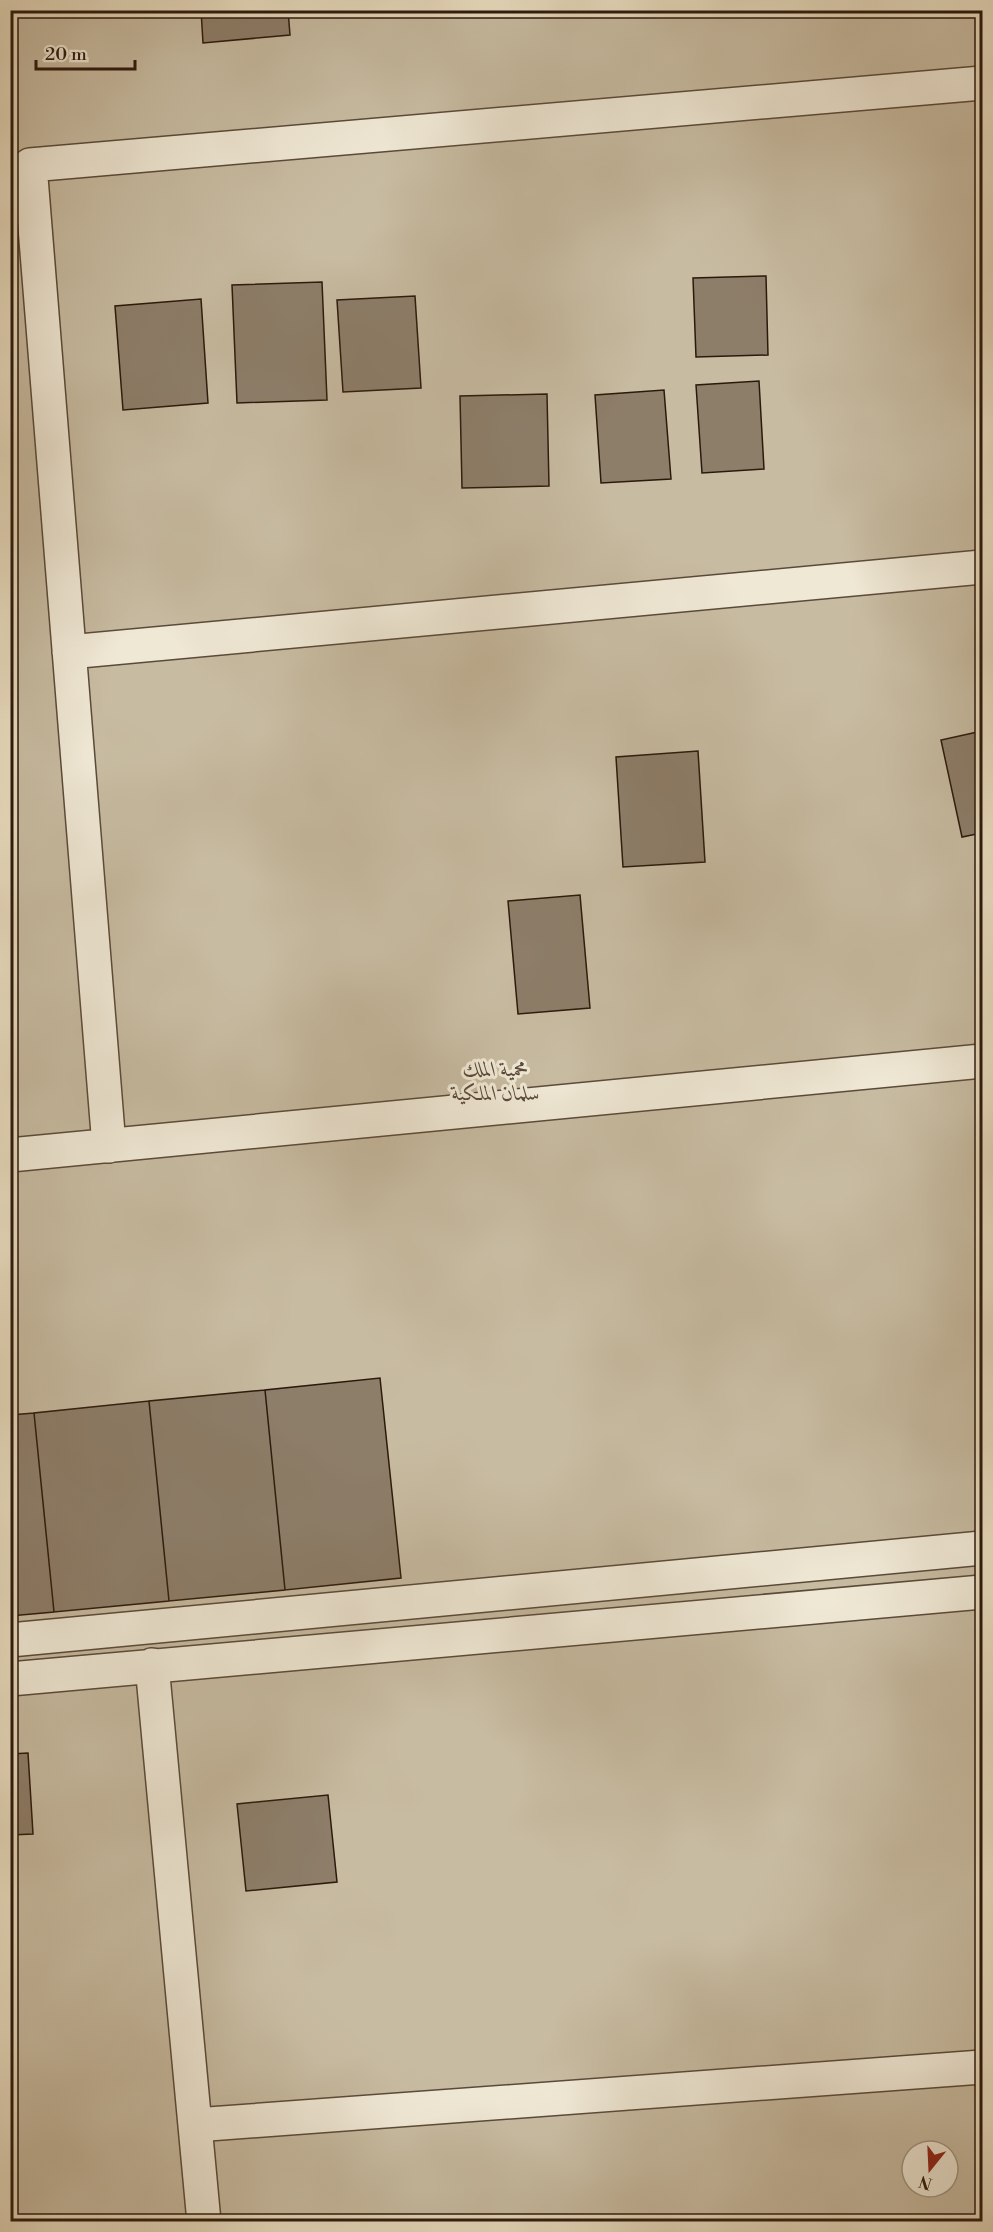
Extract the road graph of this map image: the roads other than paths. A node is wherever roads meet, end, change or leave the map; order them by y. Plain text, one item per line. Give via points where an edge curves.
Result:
1 (982, 83) edge
2 (982, 567) edge
3 (69, 652) junction
4 (982, 1061) edge
5 (109, 1146) junction
6 (10, 1155) edge
7 (982, 1548) edge
8 (982, 1592) edge
9 (10, 1640) edge
10 (152, 1665) junction
11 (10, 1679) edge
12 (982, 2067) edge
13 (195, 2125) junction
14 (204, 2222) edge

1 - 3 street via 30,165
2 - 3 street
3 - 5 street
4 - 5 street
5 - 6 street
7 - 9 street
8 - 10 street
10 - 11 street
10 - 13 street
12 - 13 street
13 - 14 street

